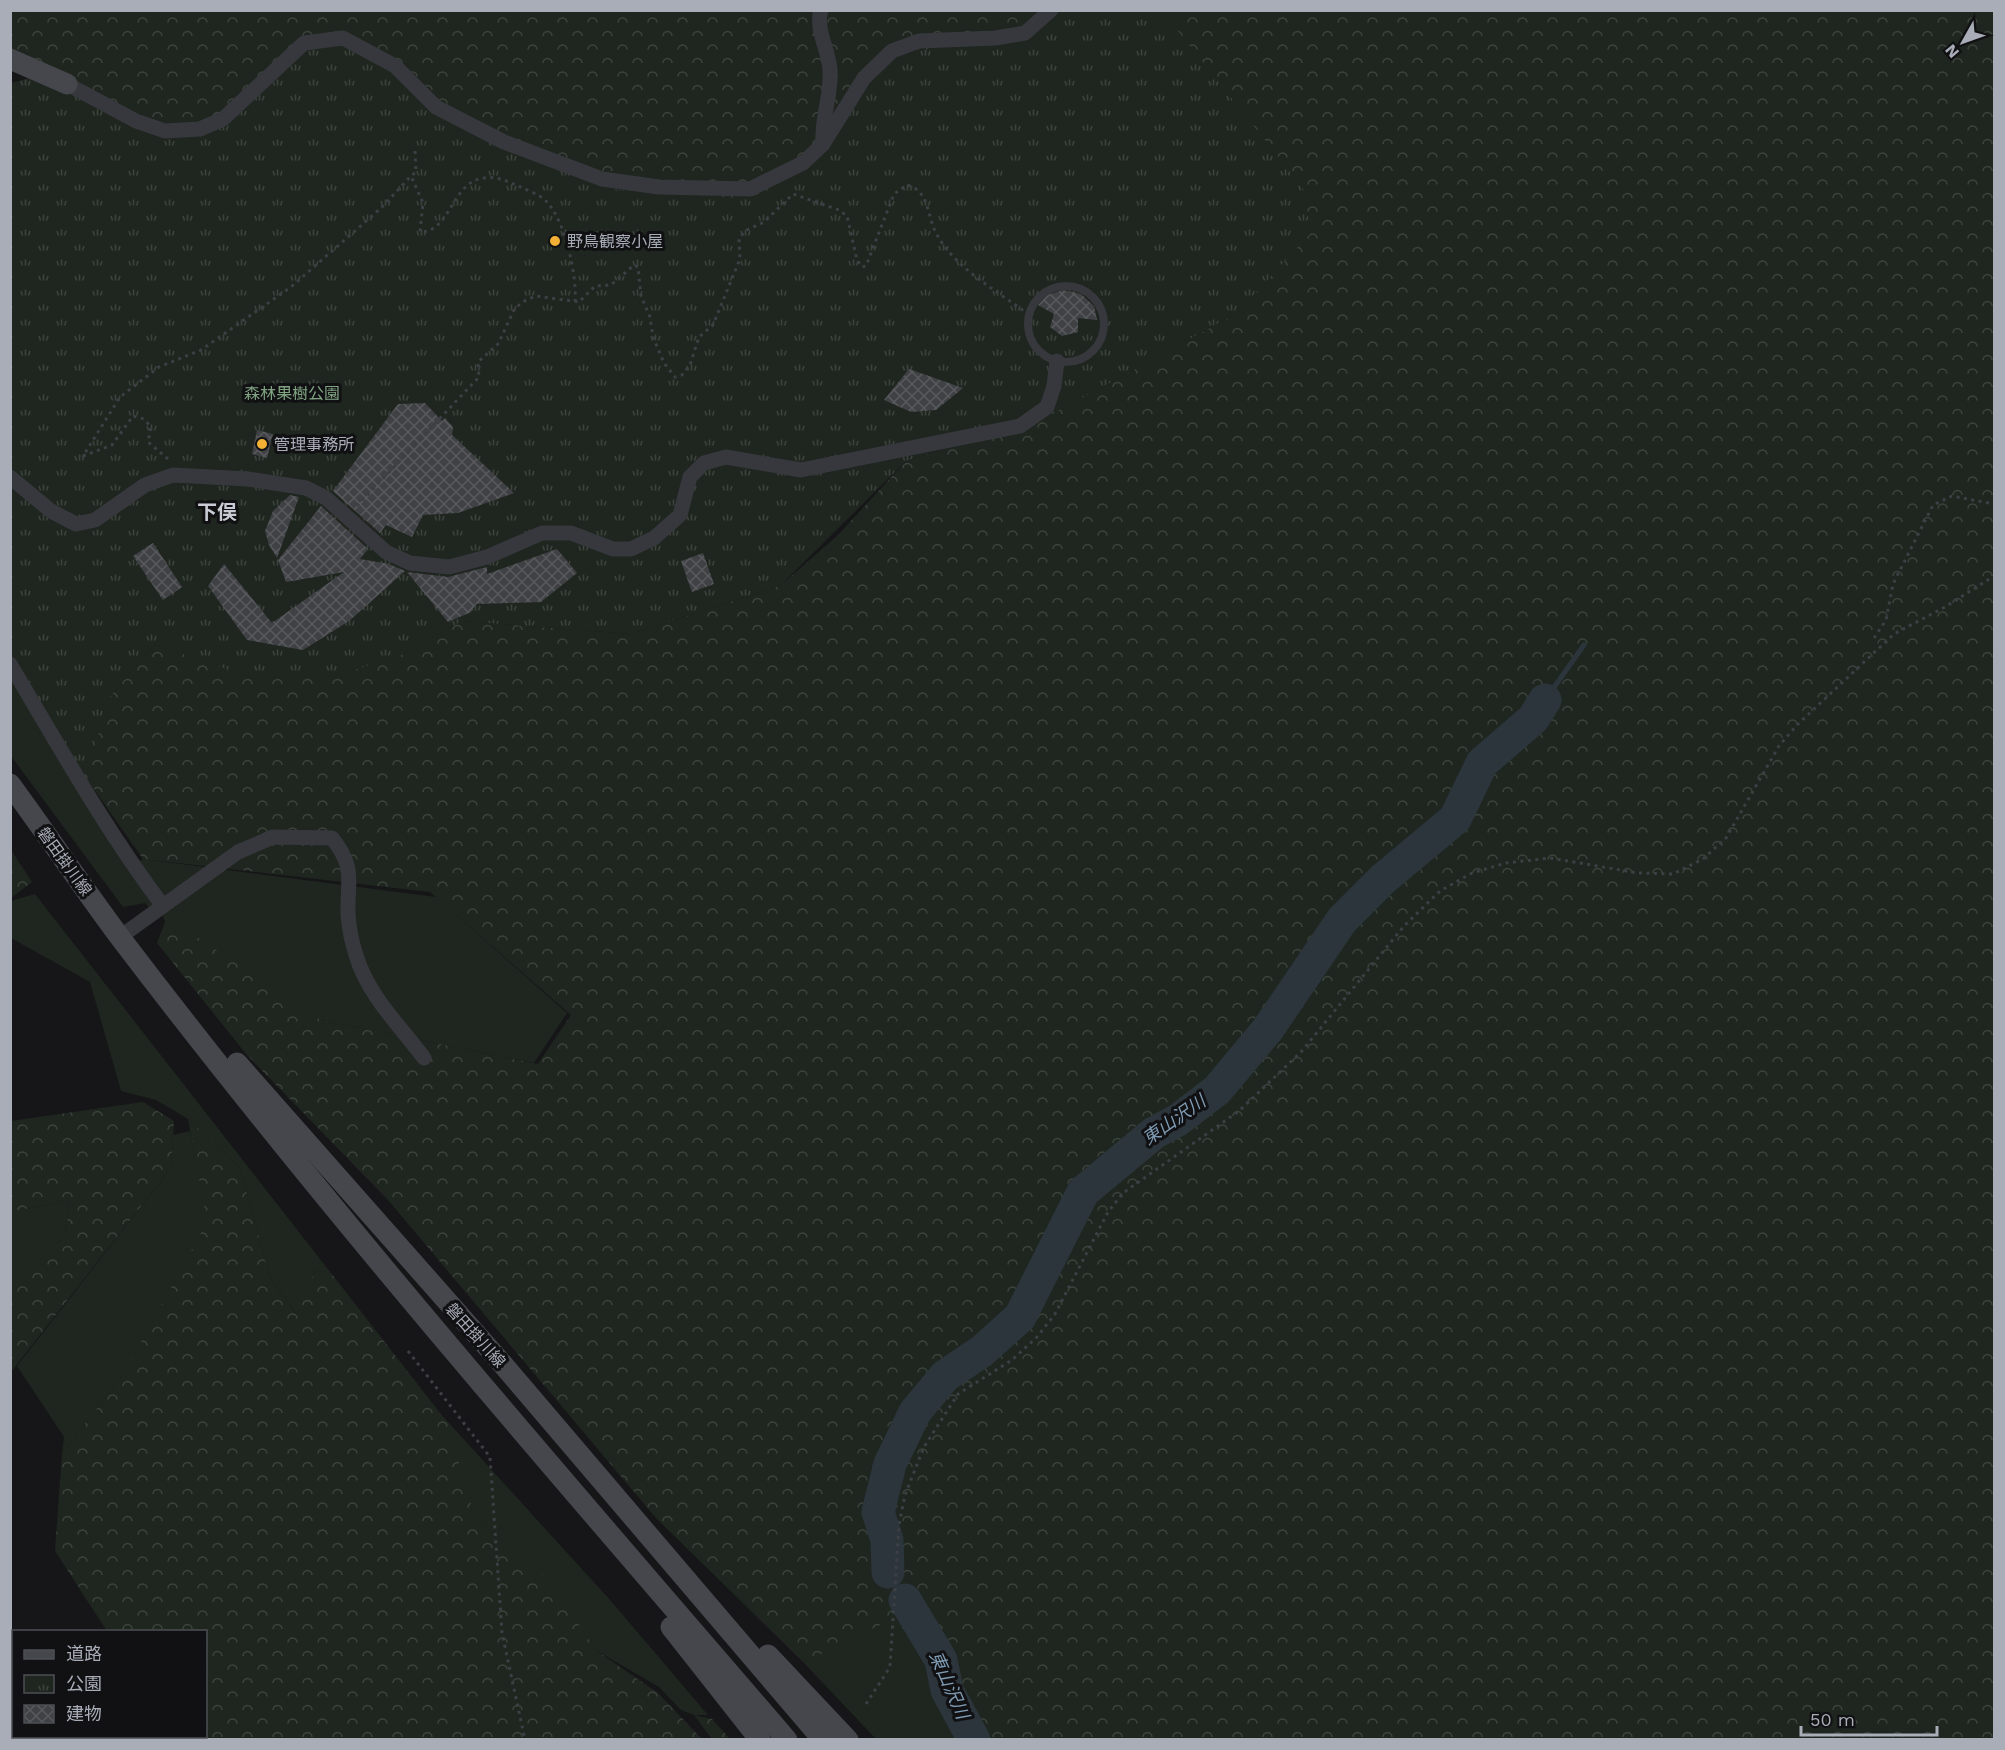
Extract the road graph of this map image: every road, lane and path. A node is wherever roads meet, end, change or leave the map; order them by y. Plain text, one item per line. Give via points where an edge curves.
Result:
1 (821, 10) edge
2 (1051, 10) edge
3 (10, 59) edge
4 (67, 84) joint
5 (824, 144) junction
6 (415, 151) dead end
7 (411, 176) junction
8 (575, 301) junction
9 (1029, 315) junction
10 (1057, 361) junction
11 (173, 475) junction
12 (10, 477) edge
13 (1995, 504) edge
14 (348, 516) junction
15 (1995, 576) edge
16 (1874, 638) dead end
17 (10, 663) edge
18 (10, 784) edge
19 (163, 906) junction
20 (120, 938) junction
21 (424, 1058) dead end
22 (408, 1351) dead end
23 (476, 1377) junction
24 (647, 1534) junction
25 (866, 1704) dead end
26 (525, 1740) edge
27 (760, 1740) edge
28 (787, 1740) edge
29 (823, 1740) edge
30 (848, 1740) edge

1 - 5 street via 819,20 830,71 822,125
2 - 5 street via 1024,33 919,41 892,51 864,78
3 - 4 main road
4 - 5 street via 136,122 165,131 200,129 223,119 304,43 343,38 395,66 436,107 504,142 602,179 659,187 750,189 803,163
6 - 7 path via 416,172
7 - 8 path via 423,203 420,232 426,232 449,214 456,196 468,183 483,178 502,178 544,199 559,221 577,281
7 - 11 path via 291,287 201,350 159,367 120,397 83,456 112,445 133,416 144,419 151,427 148,442 169,460
8 - 9 path via 579,302 595,286 610,285 634,266 638,267 641,296 653,337 675,377 682,375 699,338 712,325 740,259 739,239 745,231 764,222 794,194 847,216 857,260 862,267 866,266 894,194 907,185 924,197 936,233 955,258
8 - 14 path via 536,296 515,308 498,344 478,362 479,377
9 - 10 lane via 1033,343
9 - 10 lane via 1035,301 1060,286 1075,287 1099,305 1104,319 1097,347 1078,359
10 - 14 street via 1047,408 1020,426 801,470 726,457 705,463 690,477 680,515 654,538 631,549 613,549 571,533 542,533 487,557 449,567 410,563 381,548
11 - 12 street via 145,485 95,520 76,524 51,511
11 - 14 street via 248,479 306,488
13 - 16 path via 1952,496 1933,505 1893,584 1886,621
15 - 25 path via 1894,634 1797,725 1779,746 1726,837 1703,860 1672,874 1638,873 1550,858 1506,863 1472,873 1440,891 1404,926 1301,1052 1239,1111 1123,1193 1108,1212 1056,1314 1012,1360 958,1394 924,1446 899,1525 890,1667
17 - 19 street via 92,804
18 - 20 main road, 磐田掛川線
19 - 20 street
19 - 21 street via 238,852 273,837 332,838 345,854 351,876 348,915 356,956 366,981
20 - 23 main road, 磐田掛川線
20 - 24 main road, 磐田掛川線 via 209,1031
22 - 26 path via 490,1457 502,1633
23 - 27 main road via 538,1467 647,1596
23 - 28 main road, 磐田掛川線
24 - 29 main road, 磐田掛川線
24 - 30 main road

